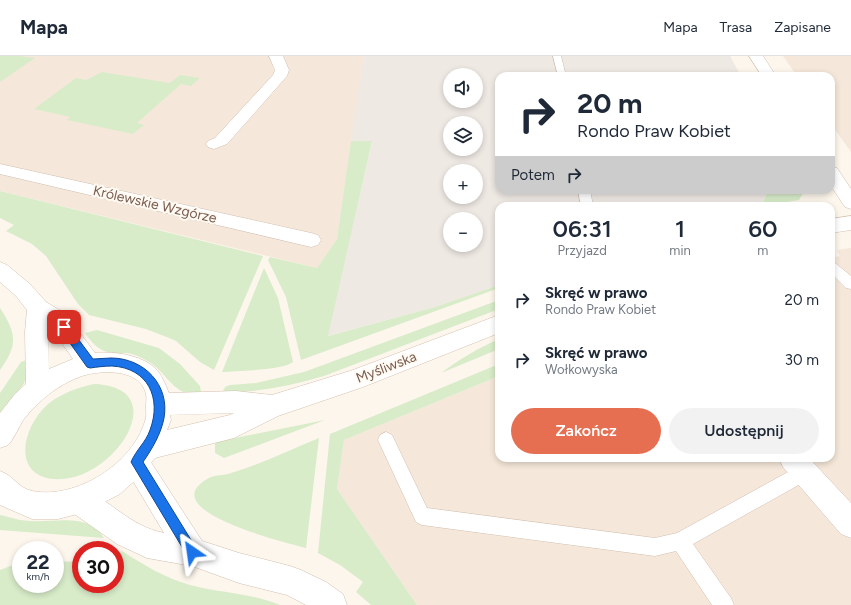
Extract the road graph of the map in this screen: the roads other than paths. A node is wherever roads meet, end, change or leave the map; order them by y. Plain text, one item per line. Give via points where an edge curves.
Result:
1 (276, 56) edge
2 (557, 56) edge
3 (756, 56) edge
4 (561, 72) edge
5 (766, 72) edge
6 (214, 144) dead end
7 (0, 169) edge
8 (835, 178) edge
9 (851, 203) edge
10 (851, 223) edge
11 (835, 225) edge
12 (311, 240) dead end
13 (0, 270) edge
14 (835, 270) edge
15 (851, 284) edge
16 (38, 308) junction
17 (495, 326) edge
18 (90, 364) junction
19 (38, 388) junction
20 (160, 404) junction
21 (272, 406) junction
22 (0, 436) edge
23 (386, 440) dead end
24 (142, 454) junction
25 (798, 465) edge
26 (3, 492) edge
27 (80, 500) junction
28 (851, 524) edge
29 (680, 541) junction
30 (192, 552) junction
31 (332, 605) edge
32 (724, 605) edge

1 - 6 street via 282,70 280,76 221,141
2 - 4 lane
3 - 5 street
7 - 12 street, Królewskie Wzgórze
8 - 9 street
10 - 11 street
13 - 16 street via 23,290
14 - 15 lane
16 - 18 street via 58,320
16 - 19 street
17 - 21 street, Myśliwska via 355,380
18 - 19 street via 55,377
18 - 20 street via 112,362 131,365 146,374 156,387
19 - 22 street via 9,418
20 - 21 street, Myśliwska via 236,402
20 - 24 street via 157,425
21 - 24 street, Myśliwska via 234,426
23 - 29 lane via 422,516 655,548
24 - 27 street via 114,482
24 - 30 street
25 - 28 street
25 - 29 lane
26 - 27 street via 22,503 39,506 59,506
27 - 30 street via 127,534 147,544
29 - 32 lane
30 - 31 street via 239,568 290,581

